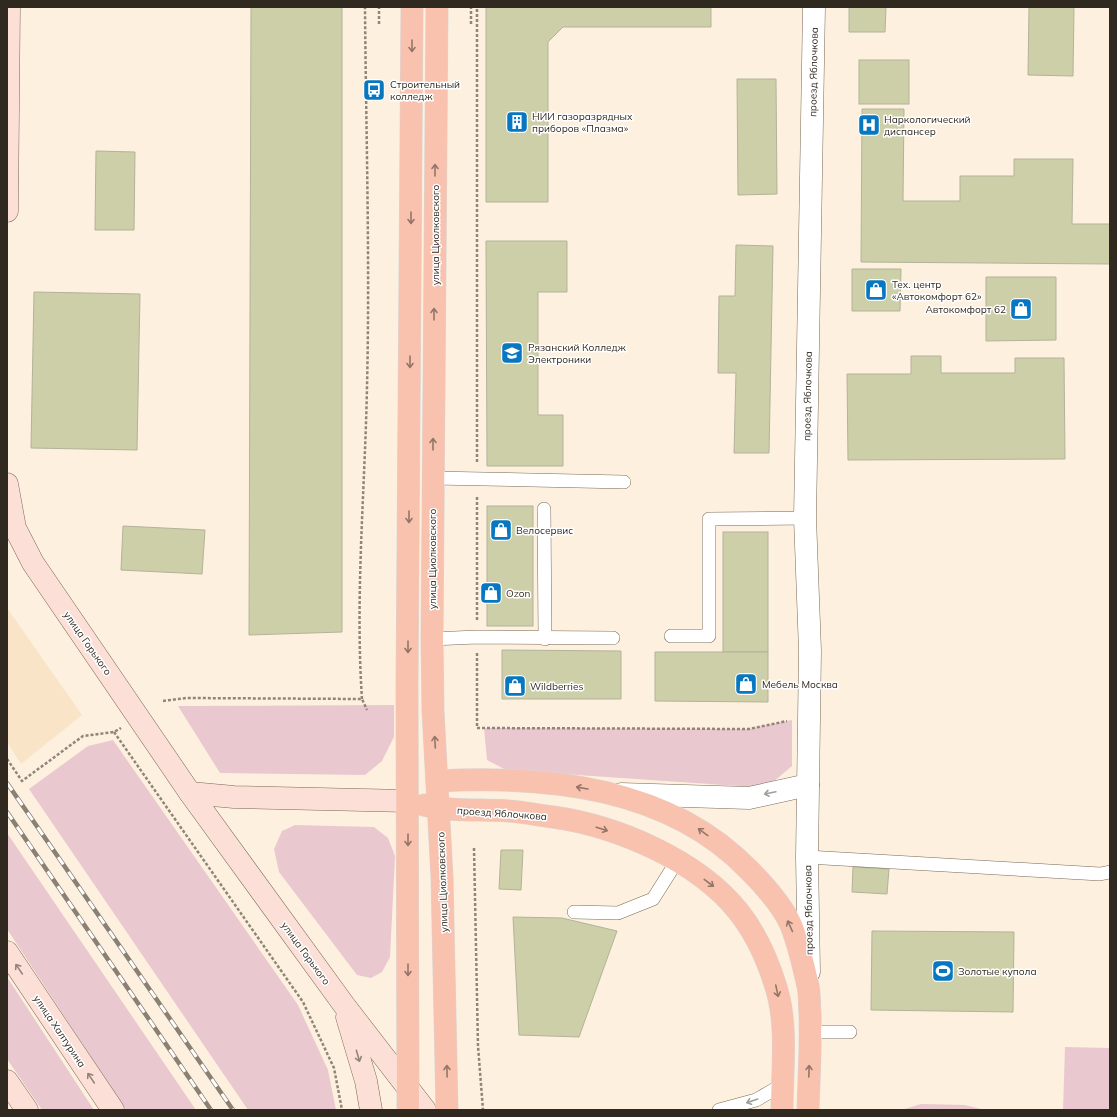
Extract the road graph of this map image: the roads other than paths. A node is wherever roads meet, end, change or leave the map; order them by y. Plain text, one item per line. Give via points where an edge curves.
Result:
1 (9, 7) edge
2 (412, 7) edge
3 (437, 7) edge
4 (814, 7) edge
5 (7, 211) edge
6 (433, 478) junction
7 (624, 482) dead end
8 (7, 484) edge
9 (9, 506) edge
10 (544, 509) dead end
11 (805, 518) junction
12 (671, 636) dead end
13 (613, 638) dead end
14 (432, 639) junction
15 (545, 639) junction
16 (437, 781) junction
17 (808, 784) junction
18 (190, 793) junction
19 (612, 794) junction
20 (408, 801) junction
21 (438, 809) junction
22 (807, 857) junction
23 (677, 861) junction
24 (1110, 872) edge
25 (574, 912) dead end
26 (7, 952) edge
27 (809, 988) junction
28 (344, 1005) junction
29 (810, 1032) junction
30 (850, 1032) dead end
31 (7, 1081) edge
32 (782, 1085) junction
33 (408, 1089) junction
34 (27, 1110) edge
35 (113, 1110) edge
36 (371, 1110) edge
37 (408, 1110) edge
38 (425, 1110) edge
39 (447, 1110) edge
40 (719, 1110) edge
41 (782, 1110) edge
42 (808, 1110) edge

1 - 5 street
2 -> 20 main road
6 -> 3 main road, улица Циолковского
4 - 11 street, проезд Яблочкова
6 - 7 lane
6 - 14 main road, улица Циолковского
8 - 9 street, улица Горького
9 - 18 street, улица Горького via 15,528 33,563
10 - 15 lane
11 - 12 lane via 709,518 709,636
11 - 17 street, проезд Яблочкова via 810,651
13 - 15 lane
14 - 15 lane
16 -> 14 main road, улица Циолковского
19 -> 16 main road, проезд Яблочкова via 507,779
16 - 20 main road
16 - 21 main road, улица Циолковского
17 -> 19 street, проезд Яблочкова via 749,798
17 - 22 street, проезд Яблочкова
18 - 20 street via 234,797
18 - 28 street, улица Горького
27 -> 19 main road, проезд Яблочкова via 790,925 766,886 733,853 697,827 661,809
20 - 21 main road, проезд Яблочкова
20 -> 33 main road
21 -> 23 main road, проезд Яблочкова via 509,811 555,817 598,827 639,842
39 -> 21 main road, улица Циолковского
22 - 24 lane via 1100,874
22 - 27 street, проезд Яблочкова
23 - 25 lane via 653,899 618,913
23 -> 32 main road, проезд Яблочкова via 713,886 738,911 756,938 776,987 782,1025
35 -> 26 street, улица Халтурина
27 - 29 main road, проезд Яблочкова
28 - 33 street, улица Горького
28 -> 36 street via 366,1081
29 - 30 lane
42 -> 29 main road, проезд Яблочкова
31 - 34 street
32 -> 40 lane via 756,1100
32 - 41 main road, проезд Яблочкова
33 - 37 main road
33 - 38 street, улица Горького

